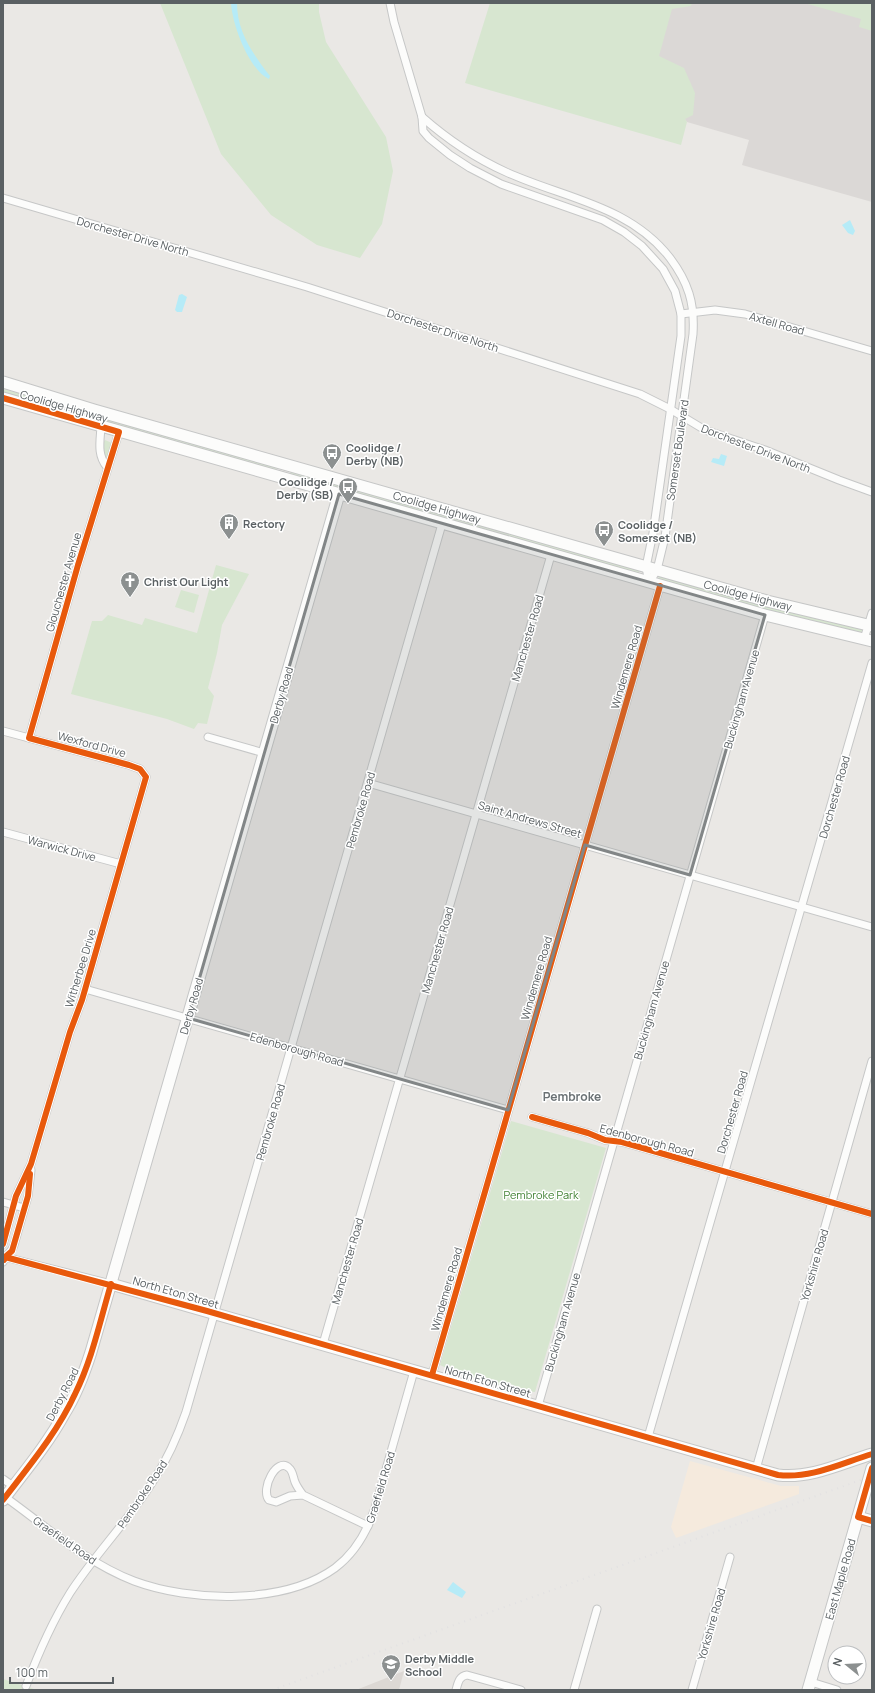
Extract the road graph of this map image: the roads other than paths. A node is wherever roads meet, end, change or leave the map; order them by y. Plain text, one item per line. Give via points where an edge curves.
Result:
1 (390, 3) edge
2 (422, 117) junction
3 (3, 198) edge
4 (693, 312) junction
5 (681, 314) junction
6 (872, 351) edge
7 (3, 382) edge
8 (44, 395) junction
9 (3, 398) edge
10 (33, 407) junction
11 (670, 409) junction
12 (682, 416) junction
13 (101, 427) junction
14 (119, 432) junction
15 (284, 464) junction
16 (107, 467) junction
17 (276, 477) junction
18 (872, 492) edge
19 (339, 494) junction
20 (442, 524) junction
21 (551, 555) junction
22 (651, 568) junction
23 (649, 582) junction
24 (660, 586) junction
25 (872, 613) edge
26 (765, 615) junction
27 (870, 626) edge
28 (868, 640) edge
29 (872, 663) edge
30 (3, 731) edge
31 (208, 737) dead end
32 (29, 738) junction
33 (264, 753) junction
34 (146, 777) joint
35 (368, 783) junction
36 (476, 814) junction
37 (3, 832) edge
38 (585, 845) junction
39 (121, 864) junction
40 (690, 875) junction
41 (802, 907) junction
42 (872, 927) edge
43 (85, 989) junction
44 (188, 1018) junction
45 (291, 1048) junction
46 (872, 1061) edge
47 (400, 1079) junction
48 (508, 1110) junction
49 (532, 1117) dead end
50 (614, 1141) junction
51 (32, 1164) junction
52 (726, 1172) junction
53 (3, 1202) edge
54 (831, 1202) junction
55 (14, 1205) junction
56 (24, 1208) junction
57 (872, 1214) edge
58 (3, 1244) edge
59 (4, 1256) edge
60 (111, 1284) junction
61 (215, 1313) junction
62 (323, 1344) junction
63 (414, 1371) junction
64 (432, 1375) junction
65 (538, 1406) junction
66 (648, 1437) junction
67 (872, 1454) edge
68 (872, 1468) edge
69 (756, 1469) junction
70 (3, 1479) edge
71 (13, 1486) junction
72 (303, 1495) junction
73 (4, 1498) edge
74 (858, 1517) junction
75 (872, 1521) edge
76 (368, 1526) junction
77 (730, 1557) dead end
78 (94, 1561) junction
79 (597, 1609) dead end
80 (26, 1686) dead end
81 (809, 1686) edge
82 (456, 1690) edge
83 (521, 1690) edge
84 (574, 1690) edge
85 (692, 1690) edge
86 (837, 1690) edge

1 - 2 street, Somerset Boulevard
2 - 4 street, Somerset Boulevard via 455,143 490,164 613,212 648,235 657,242 686,281
2 - 5 street, Somerset Boulevard via 424,131 429,138 470,168 501,184 603,220 624,232 642,246 663,269 675,291
3 - 11 street, Dorchester Drive North via 408,318 640,394
4 - 5 street, Axtell Road
4 - 6 street, Axtell Road via 715,310 745,314
4 - 12 street, Somerset Boulevard via 693,334
5 - 11 street, Somerset Boulevard via 681,336
7 - 8 main road, Coolidge Highway
8 - 10 main road via 36,396
8 - 15 main road, Coolidge Highway
9 - 10 main road, Coolidge Highway
10 - 13 main road, Coolidge Highway
11 - 12 street, Dorchester Drive North
11 - 22 street, Somerset Boulevard via 653,533
12 - 18 street, Dorchester Drive North via 710,432 765,450
12 - 22 street, Somerset Boulevard via 665,537
13 - 14 main road, Coolidge Highway
13 - 16 street via 101,460
14 - 16 street, Glouchester Avenue
14 - 17 main road, Coolidge Highway
15 - 17 main road via 282,474
15 - 22 main road, Coolidge Highway
16 - 32 street, Glouchester Avenue
17 - 19 main road, Coolidge Highway
19 - 20 main road, Coolidge Highway
19 - 33 main road, Derby Road
20 - 21 main road, Coolidge Highway
20 - 35 street, Pembroke Road
21 - 23 main road, Coolidge Highway
21 - 36 street, Manchester Road
22 - 23 street, Somerset Boulevard
22 - 23 street, Somerset Boulevard
22 - 27 main road, Coolidge Highway via 793,608
23 - 24 main road, Coolidge Highway
24 - 26 main road, Coolidge Highway
24 - 38 street, Windemere Road
25 - 27 street
26 - 28 main road, Coolidge Highway
26 - 40 street, Buckingham Avenue
27 - 28 street
29 - 41 street, Dorchester Road
30 - 32 street, Wexford Drive
31 - 33 street
32 - 34 street, Wexford Drive via 130,765 140,769
33 - 44 main road, Derby Road
34 - 39 street, Witherbee Drive
35 - 36 street, Saint Andrews Street
35 - 45 street, Pembroke Road
36 - 38 street, Saint Andrews Street
36 - 47 street, Manchester Road
37 - 39 street, Warwick Drive
38 - 40 street, Saint Andrews Street
38 - 48 street, Windemere Road
39 - 43 street, Witherbee Drive
40 - 41 street, Saint Andrews Street
40 - 50 street, Buckingham Avenue
41 - 42 street, Saint Andrews Street
41 - 52 street, Dorchester Road
43 - 44 street, Edenborough Road
43 - 51 street, Witherbee Drive
44 - 45 street, Edenborough Road
44 - 60 main road, Derby Road
45 - 47 street, Edenborough Road
45 - 61 street, Pembroke Road
46 - 54 street, Yorkshire Road
47 - 48 street, Edenborough Road
47 - 62 street, Manchester Road
48 - 64 street, Windemere Road
49 - 50 street, Edenborough Road
50 - 52 street, Edenborough Road
50 - 65 street, Buckingham Avenue
51 - 55 street, Witherbee Drive
51 - 56 street, Witherbee Drive
52 - 54 street, Edenborough Road
52 - 66 street, Dorchester Road
53 - 55 street
54 - 57 street, Edenborough Road
54 - 69 street, Yorkshire Road
55 - 56 street
55 - 58 street, Witherbee Drive
56 - 59 street, Witherbee Drive via 12,1251
59 - 60 street, North Eton Street
60 - 61 main road, North Eton Street
60 - 71 main road, Derby Road via 75,1395 52,1434
61 - 62 main road, North Eton Street
61 - 78 street, Pembroke Road via 186,1412 173,1445 144,1495
62 - 63 main road, North Eton Street
63 - 64 main road, North Eton Street
63 - 76 street, Graefield Road
64 - 65 main road, North Eton Street
65 - 66 main road, North Eton Street
66 - 69 main road, North Eton Street
67 - 69 main road, North Eton Street via 799,1476 778,1475
68 - 74 main road, East Maple Road
70 - 71 street
71 - 73 main road, Derby Road
72 - 72 street via 295,1484 290,1468 282,1465 275,1469 266,1488 266,1497 269,1500 276,1502 290,1496
72 - 76 street
73 - 78 street, Graefield Road
74 - 75 main road
74 - 81 main road, East Maple Road
76 - 78 street, Graefield Road via 351,1553 322,1576 298,1585 250,1595 205,1596 164,1589 134,1581
77 - 85 street, Yorkshire Road
78 - 80 street, Pembroke Road via 57,1616
79 - 84 street
81 - 86 street
82 - 83 street via 460,1679 465,1675

